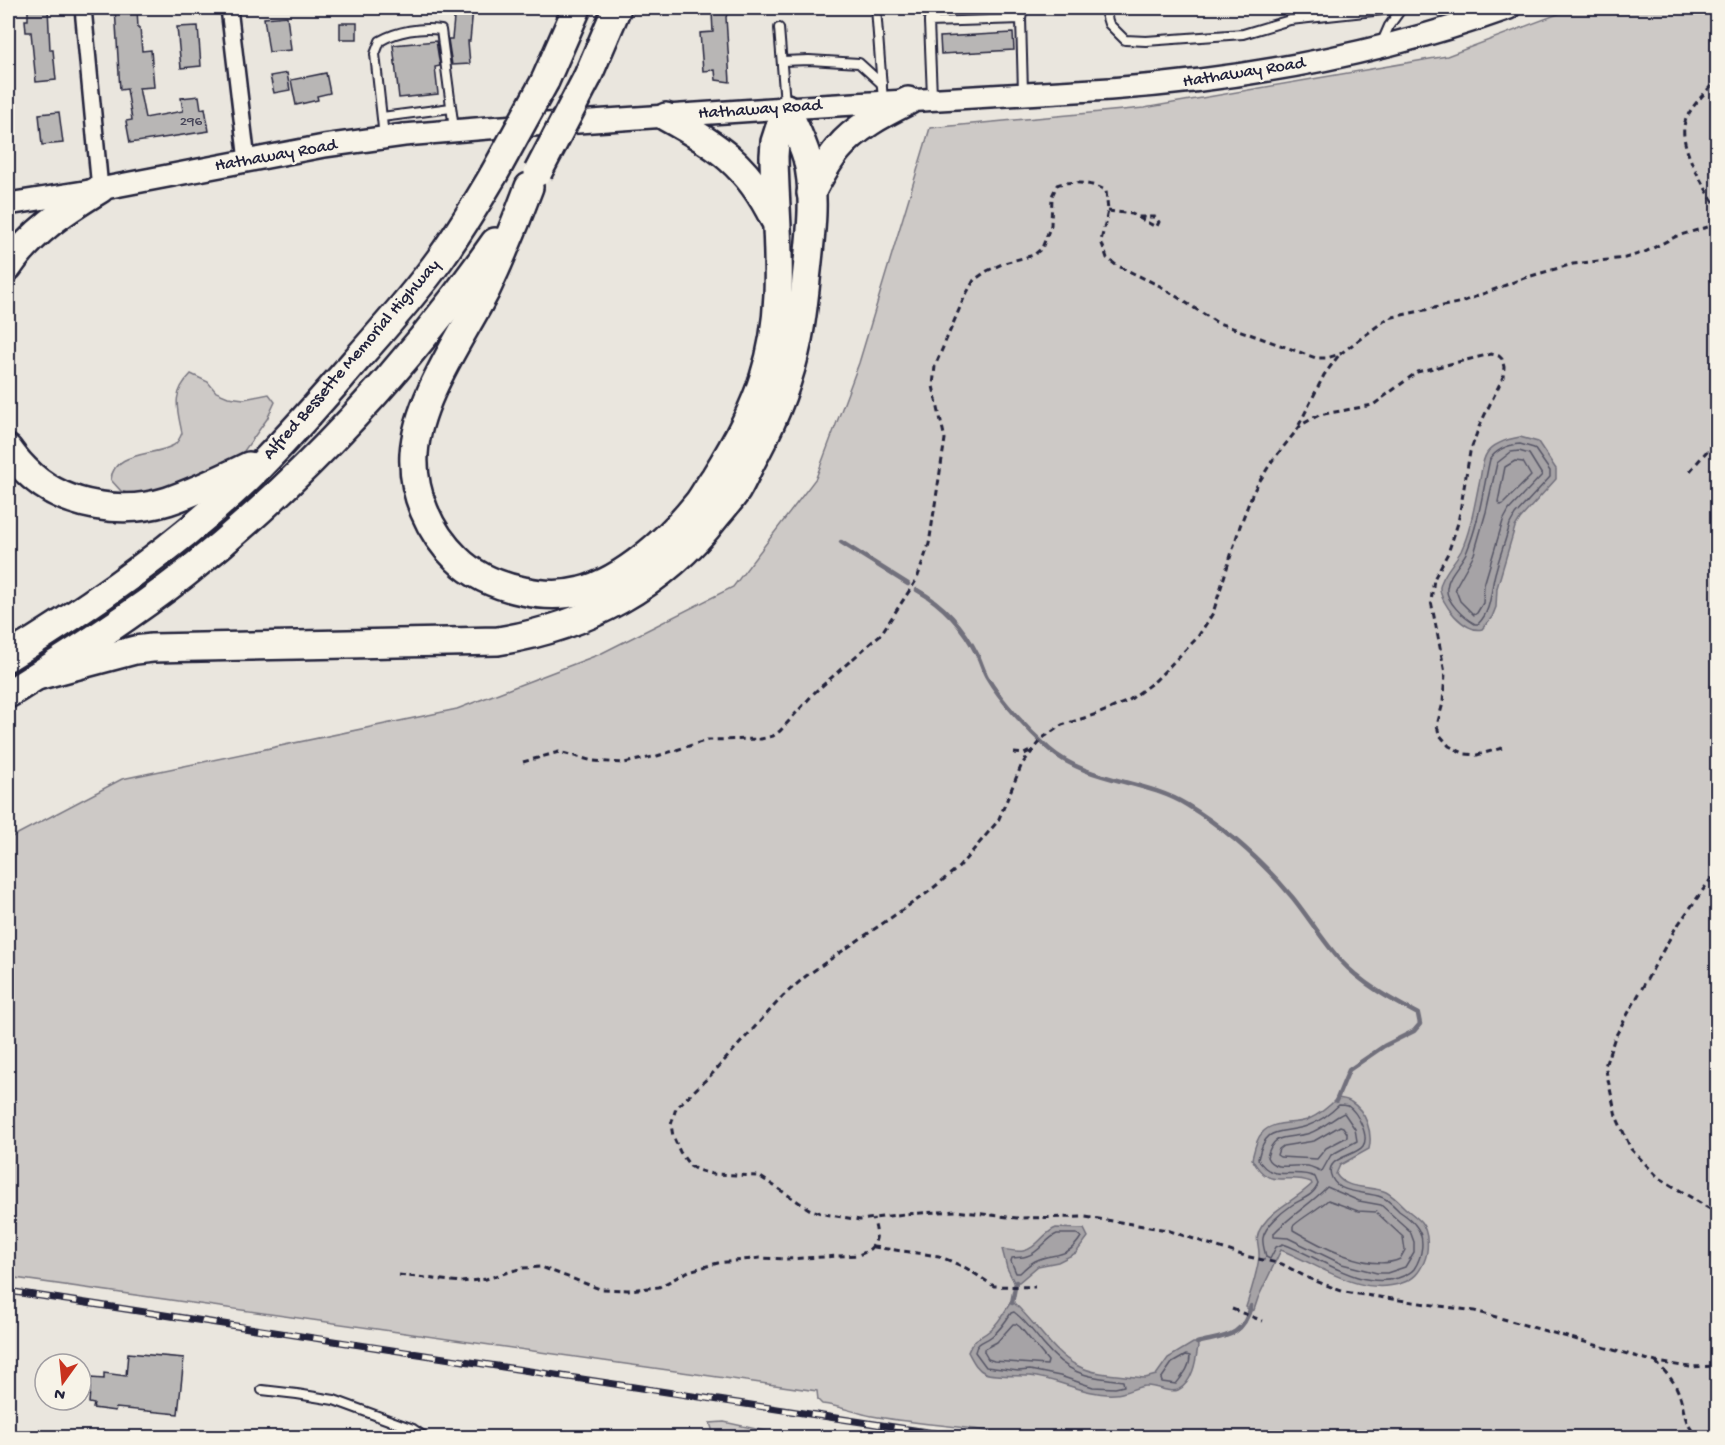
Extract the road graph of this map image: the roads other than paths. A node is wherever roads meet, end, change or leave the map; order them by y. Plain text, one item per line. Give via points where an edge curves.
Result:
1 (83, 8) edge
2 (229, 8) edge
3 (577, 8) edge
4 (617, 8) edge
5 (876, 8) edge
6 (930, 8) edge
7 (1023, 8) edge
8 (1104, 8) edge
9 (1402, 8) edge
10 (1509, 8) edge
11 (1021, 19) junction
12 (929, 22) junction
13 (780, 28) dead end
14 (1380, 46) junction
15 (782, 61) junction
16 (1023, 93) junction
17 (901, 97) junction
18 (451, 108) junction
19 (786, 108) junction
20 (666, 117) junction
21 (383, 127) junction
22 (454, 130) junction
23 (247, 161) junction
24 (534, 179) junction
25 (100, 189) junction
26 (811, 193) junction
27 (8, 204) edge
28 (776, 223) junction
29 (8, 267) edge
30 (8, 449) edge
31 (269, 457) junction
32 (8, 657) edge
33 (37, 676) junction
34 (8, 694) edge
35 (262, 1390) dead end
36 (426, 1437) edge

1 - 25 street
2 - 23 street
3 - 31 highway, Alfred Bessette Memorial Highway, bridge via 544,81 458,233 410,298
4 - 24 highway, Alfred Bessette Memorial Highway, bridge
5 - 17 lane
6 - 12 lane
7 - 11 lane
8 - 9 lane via 1109,24 1125,40 1146,41 1243,33 1290,20
9 - 14 lane
10 - 14 main road, Hathaway Road
11 - 12 lane
11 - 16 lane
12 - 17 lane
13 - 15 lane
14 - 16 main road, Hathaway Road via 1306,64 1207,79
15 - 17 lane via 859,63
15 - 19 lane
16 - 17 main road, Hathaway Road
17 - 19 main road, Hathaway Road
17 - 26 highway via 840,146
18 - 21 lane
18 - 21 lane via 441,30 403,32 380,41 375,54
18 - 22 lane
19 - 20 main road, Hathaway Road
19 - 26 highway via 807,159
19 - 28 highway via 775,142
20 - 22 main road, Hathaway Road
20 - 28 highway via 700,135 732,159 759,191
21 - 22 main road, Hathaway Road
21 - 23 main road, Hathaway Road
23 - 25 main road, Hathaway Road
24 - 28 highway via 486,288 432,390 414,454 420,500 448,550 477,574 513,589 535,593 581,591 610,579 649,552 699,503 744,427 771,352 780,285
24 - 33 highway, Alfred Bessette Memorial Highway via 480,263 424,336 293,478 183,576
25 - 27 main road, Hathaway Road
25 - 29 highway via 46,224
26 - 33 highway via 798,338 787,381 767,432 736,491 706,530 673,563 636,590 565,626 498,641 152,648
30 - 31 highway via 33,477 49,488 78,501 112,507 167,501
31 - 32 highway, Alfred Bessette Memorial Highway via 153,559
33 - 34 highway, Alfred Bessette Memorial Highway
35 - 36 lane via 334,1401

